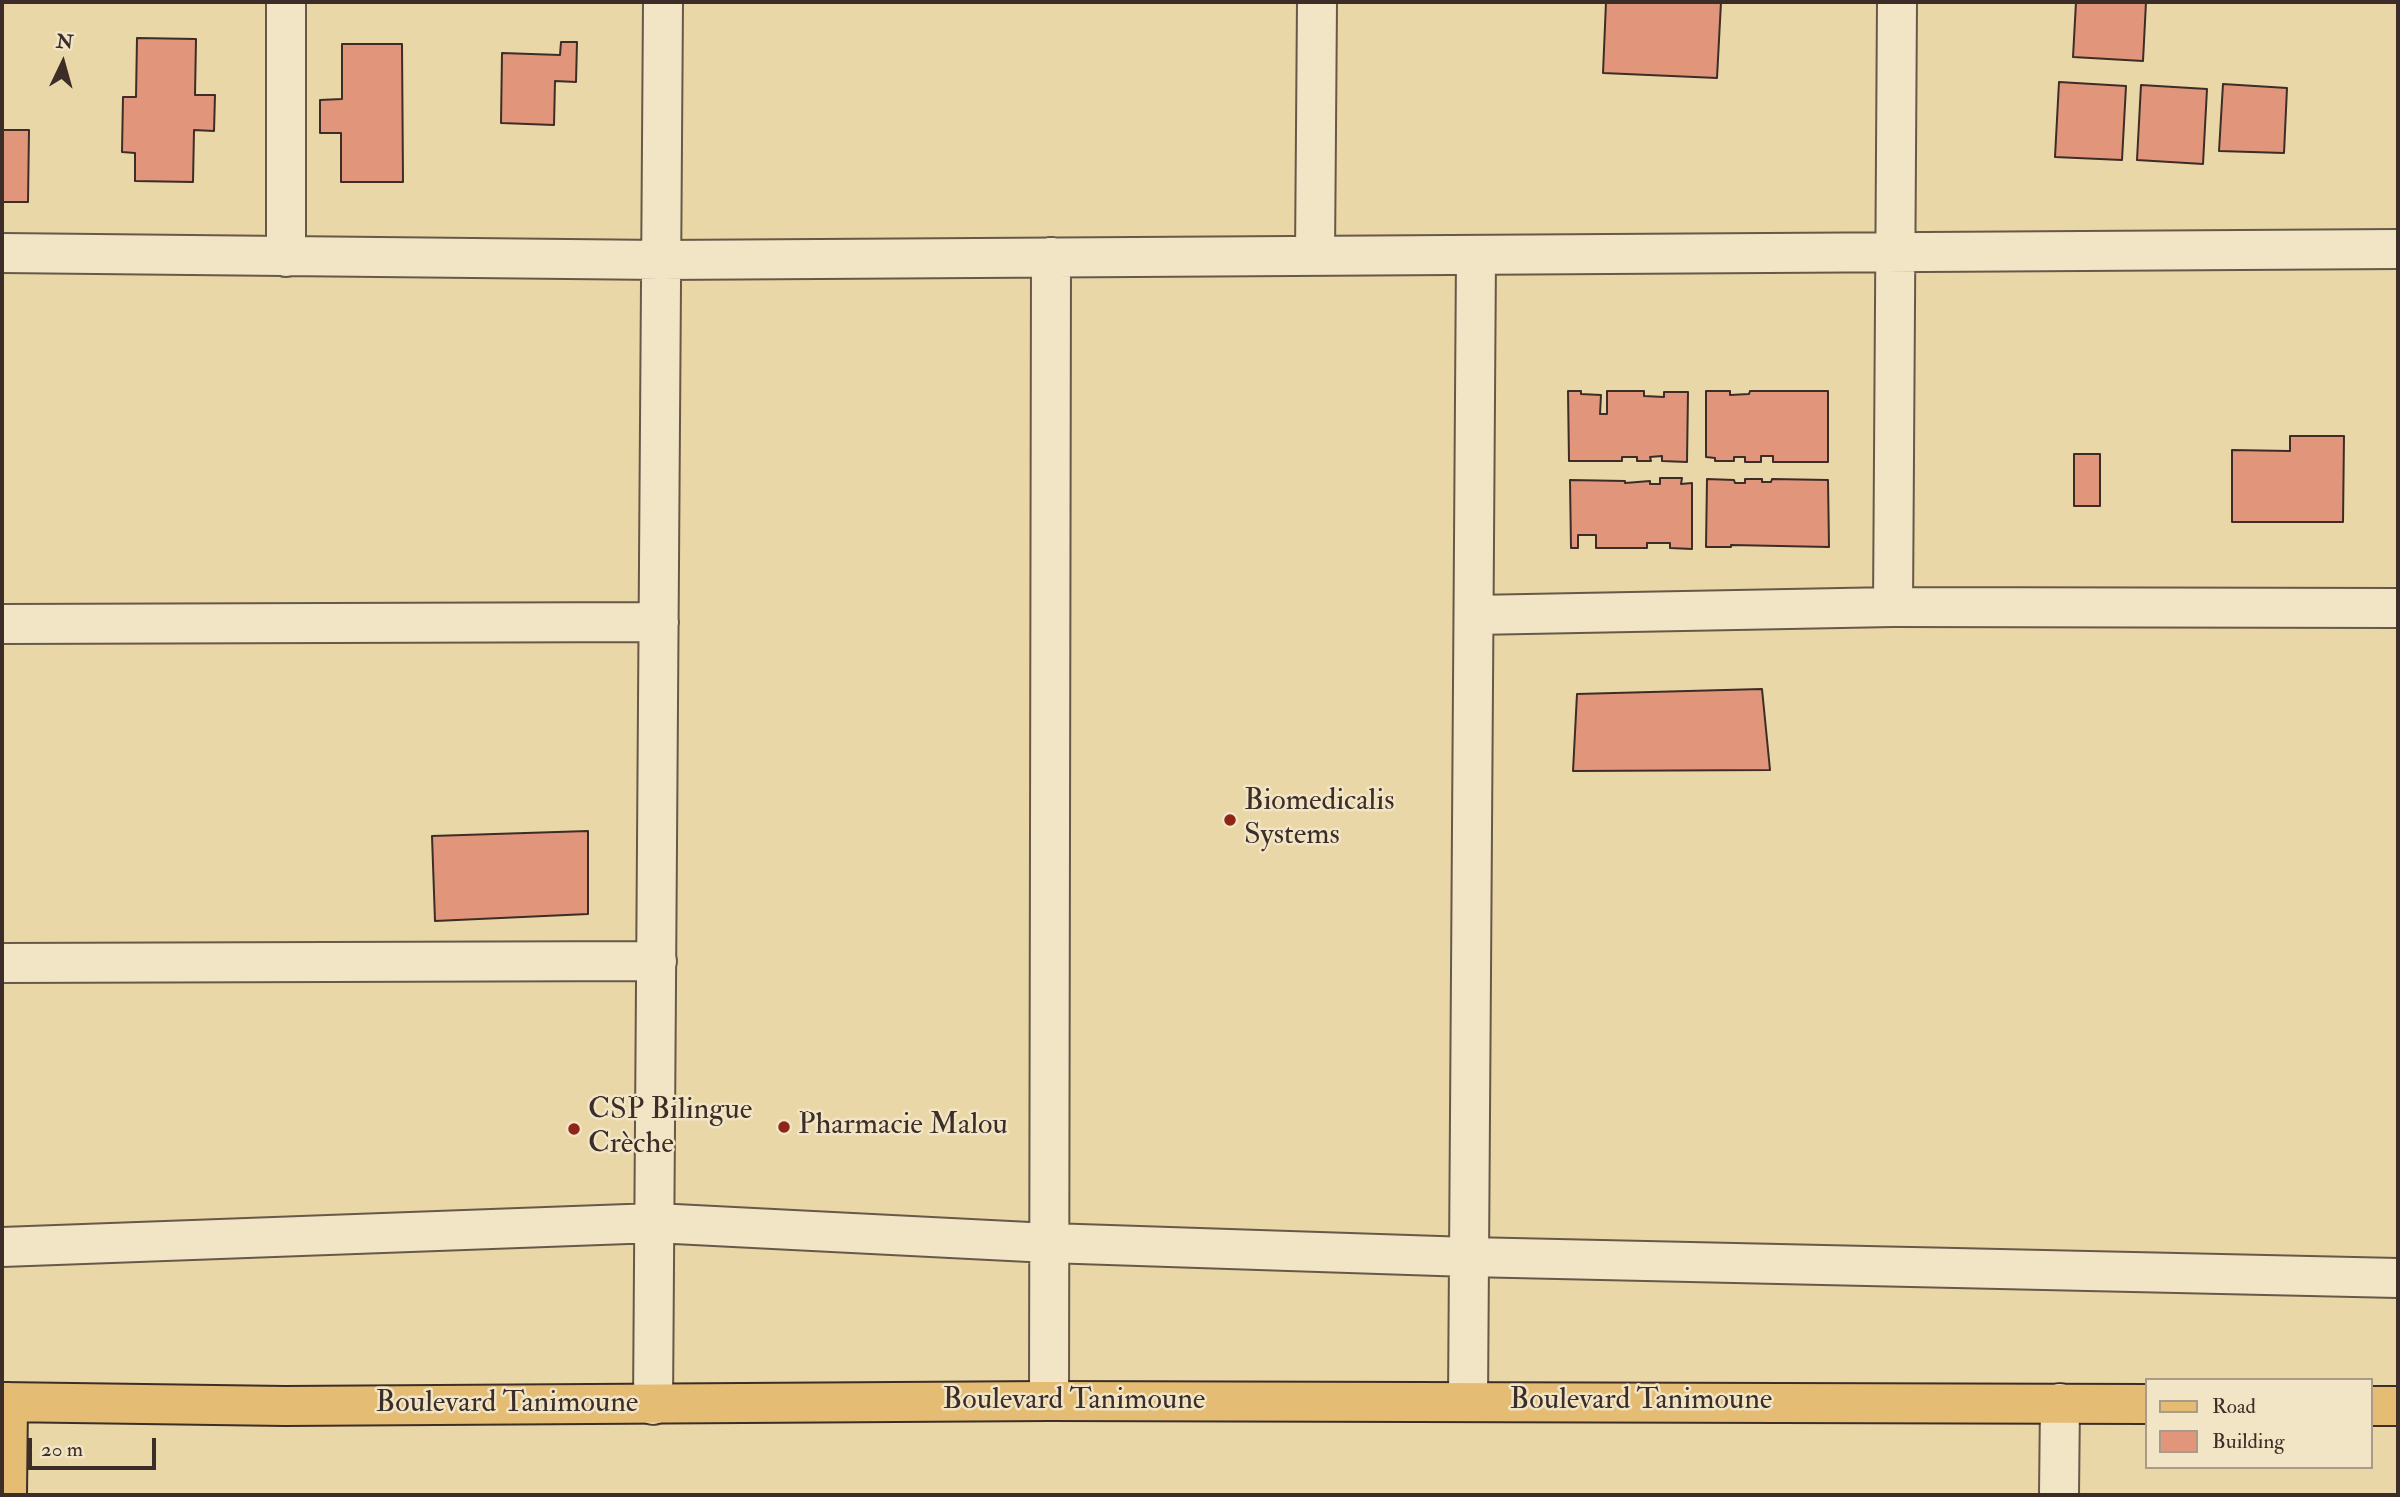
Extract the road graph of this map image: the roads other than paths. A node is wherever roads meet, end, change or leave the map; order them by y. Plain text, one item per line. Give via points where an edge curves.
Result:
1 (286, 2) edge
2 (663, 2) edge
3 (1317, 2) edge
4 (1897, 2) edge
5 (2398, 249) edge
6 (1896, 251) junction
7 (2, 253) edge
8 (1476, 255) junction
9 (1315, 256) junction
10 (286, 257) junction
11 (1051, 257) junction
12 (661, 260) junction
13 (1893, 607) junction
14 (2398, 607) edge
15 (1474, 615) junction
16 (659, 622) junction
17 (2, 624) edge
18 (657, 961) junction
19 (2, 962) edge
20 (654, 1223) junction
21 (1049, 1243) junction
22 (2, 1247) edge
23 (1469, 1257) junction
24 (2398, 1278) edge
25 (1049, 1401) junction
26 (5, 1402) edge
27 (1468, 1402) junction
28 (2060, 1403) junction
29 (2144, 1404) edge
30 (653, 1405) junction
31 (2372, 1406) edge
32 (2398, 1406) edge
33 (7, 1495) edge
34 (2059, 1495) edge

1 - 10 street
2 - 12 street
3 - 9 street
4 - 6 street
5 - 6 street
6 - 8 street
6 - 13 street
7 - 10 street
8 - 9 street
8 - 15 street
9 - 11 street
10 - 12 street
11 - 12 street
11 - 21 street
12 - 16 street
13 - 14 street
13 - 15 street
15 - 23 street
16 - 17 street
16 - 18 street
18 - 19 street
18 - 20 street
20 - 21 street
20 - 22 street
20 - 30 street
21 - 23 street
21 - 25 street
23 - 24 street
23 - 27 street
25 - 27 main road, Boulevard Tanimoune
25 - 30 main road, Boulevard Tanimoune
26 - 30 main road, Boulevard Tanimoune
26 - 33 main road
27 - 28 main road, Boulevard Tanimoune
28 - 29 main road, Boulevard Tanimoune
28 - 34 street
31 - 32 main road

